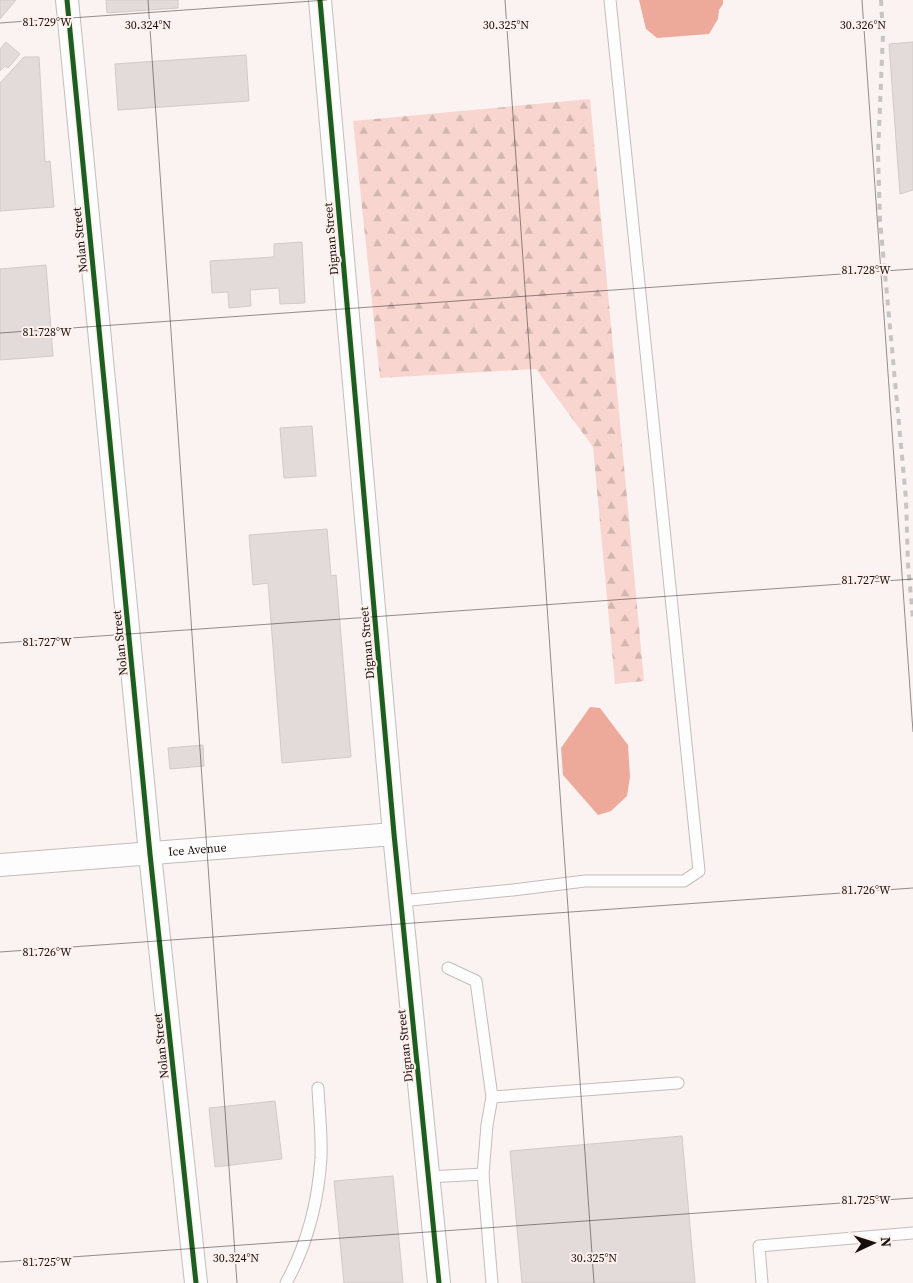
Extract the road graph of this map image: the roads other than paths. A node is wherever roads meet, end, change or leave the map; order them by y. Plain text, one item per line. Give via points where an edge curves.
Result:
1 (67, 0) edge
2 (320, 0) edge
3 (610, 0) edge
4 (394, 834) junction
5 (150, 854) junction
6 (0, 865) edge
7 (401, 901) junction
8 (448, 968) dead end
9 (678, 1083) dead end
10 (318, 1088) dead end
11 (492, 1097) junction
12 (482, 1174) junction
13 (428, 1177) junction
14 (913, 1233) edge
15 (196, 1283) edge
16 (286, 1283) edge
17 (439, 1283) edge
18 (492, 1283) edge
19 (762, 1283) edge

1 - 5 street, Nolan Street
2 - 4 street, Dignan Street
3 - 7 lane via 700,871 684,881 585,881
4 - 5 street, Ice Avenue
4 - 7 street, Dignan Street
5 - 6 street, Ice Avenue
5 - 15 street, Nolan Street
7 - 13 street, Dignan Street
8 - 11 lane via 476,981
9 - 11 lane
10 - 16 lane via 321,1157 317,1191 311,1226 300,1259
11 - 12 lane
12 - 13 lane
12 - 18 lane
13 - 17 street, Dignan Street
14 - 19 lane via 759,1246

